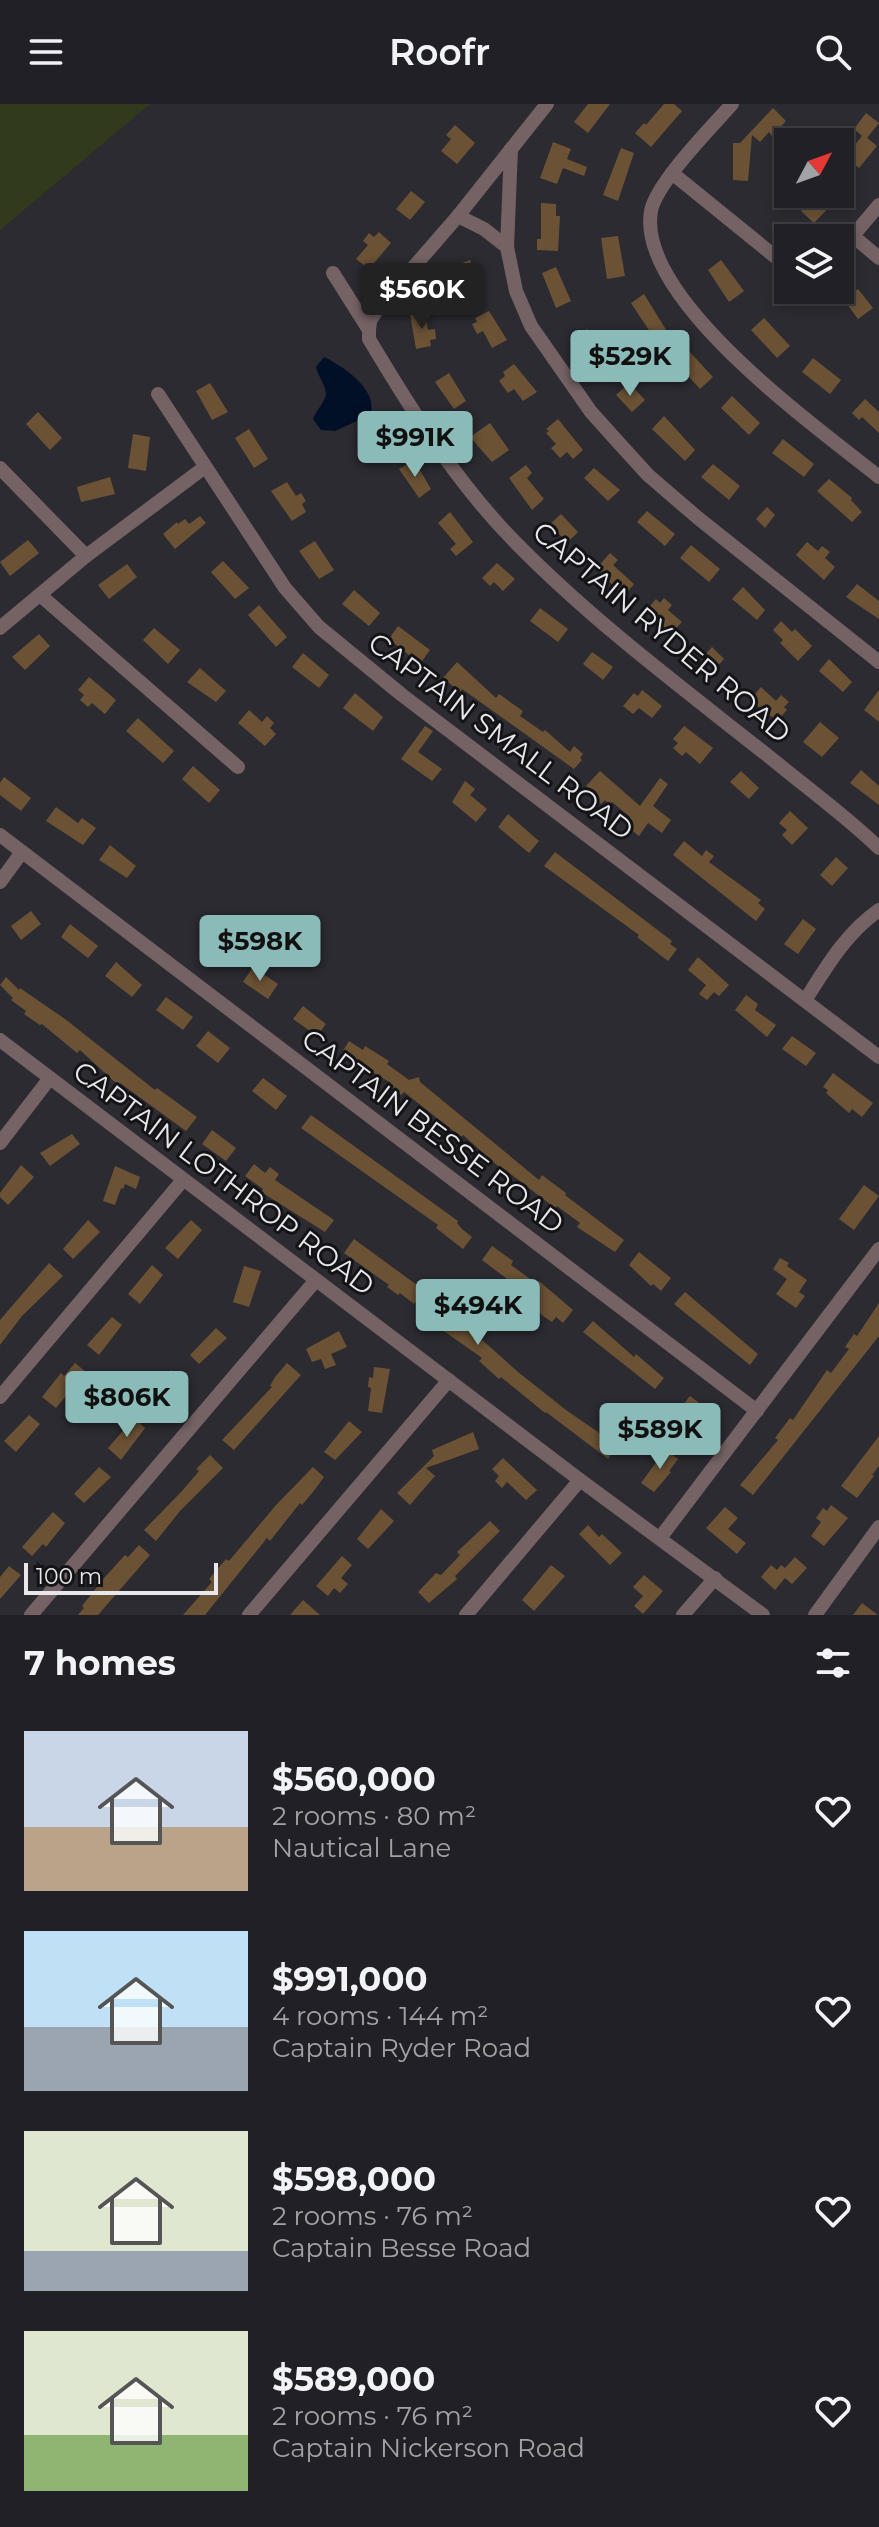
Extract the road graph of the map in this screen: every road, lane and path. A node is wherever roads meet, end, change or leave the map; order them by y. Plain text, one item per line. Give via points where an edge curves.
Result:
1 (547, 104) edge
2 (732, 104) edge
3 (511, 149) junction
4 (672, 173) junction
5 (879, 205) edge
6 (458, 216) junction
7 (854, 235) edge
8 (854, 237) edge
9 (507, 247) junction
10 (774, 256) edge
11 (879, 258) edge
12 (333, 273) dead end
13 (369, 330) junction
14 (158, 394) dead end
15 (205, 467) junction
16 (0, 468) edge
17 (879, 477) edge
18 (86, 556) junction
19 (40, 595) junction
20 (0, 628) edge
21 (879, 662) edge
22 (238, 767) dead end
23 (0, 835) edge
24 (879, 848) edge
25 (22, 852) junction
26 (0, 882) edge
27 (879, 910) edge
28 (806, 999) junction
29 (0, 1040) edge
30 (879, 1057) edge
31 (50, 1078) junction
32 (0, 1143) edge
33 (183, 1180) junction
34 (879, 1249) edge
35 (316, 1280) junction
36 (449, 1380) junction
37 (0, 1397) edge
38 (757, 1411) junction
39 (580, 1480) junction
40 (879, 1527) edge
41 (660, 1538) junction
42 (715, 1578) junction
43 (31, 1615) edge
44 (249, 1615) edge
45 (466, 1615) edge
46 (683, 1615) edge
47 (763, 1615) edge
48 (815, 1615) edge

1 - 3 street
2 - 4 street
3 - 6 street
3 - 9 street
4 - 10 street
4 - 17 street via 653,204 651,228 664,267 691,309 744,369
5 - 7 street
6 - 9 street
6 - 13 street via 379,307
8 - 11 street
9 - 21 street via 516,291 531,326 609,432 698,518
12 - 13 street, CAPTAIN RYDER ROAD
13 - 24 street, CAPTAIN RYDER ROAD via 369,339 431,436 516,543 607,626
14 - 15 street, CAPTAIN SMALL ROAD
15 - 18 street
15 - 28 street, CAPTAIN SMALL ROAD via 285,588 319,627
16 - 18 street
18 - 19 street
19 - 20 street
19 - 22 street
23 - 25 street, CAPTAIN BESSE ROAD
25 - 26 street
25 - 38 street, CAPTAIN BESSE ROAD
27 - 28 street via 842,945
28 - 30 street, CAPTAIN SMALL ROAD
29 - 31 street, CAPTAIN LOTHROP ROAD
31 - 32 street
31 - 33 street, CAPTAIN LOTHROP ROAD
33 - 35 street, CAPTAIN LOTHROP ROAD
33 - 37 street
34 - 38 street
35 - 36 street, CAPTAIN LOTHROP ROAD
35 - 43 street
36 - 39 street, CAPTAIN LOTHROP ROAD
36 - 44 street
38 - 41 street
39 - 41 street, CAPTAIN LOTHROP ROAD
39 - 45 street
40 - 48 street
41 - 42 street, CAPTAIN LOTHROP ROAD
42 - 46 street
42 - 47 street, CAPTAIN LOTHROP ROAD

